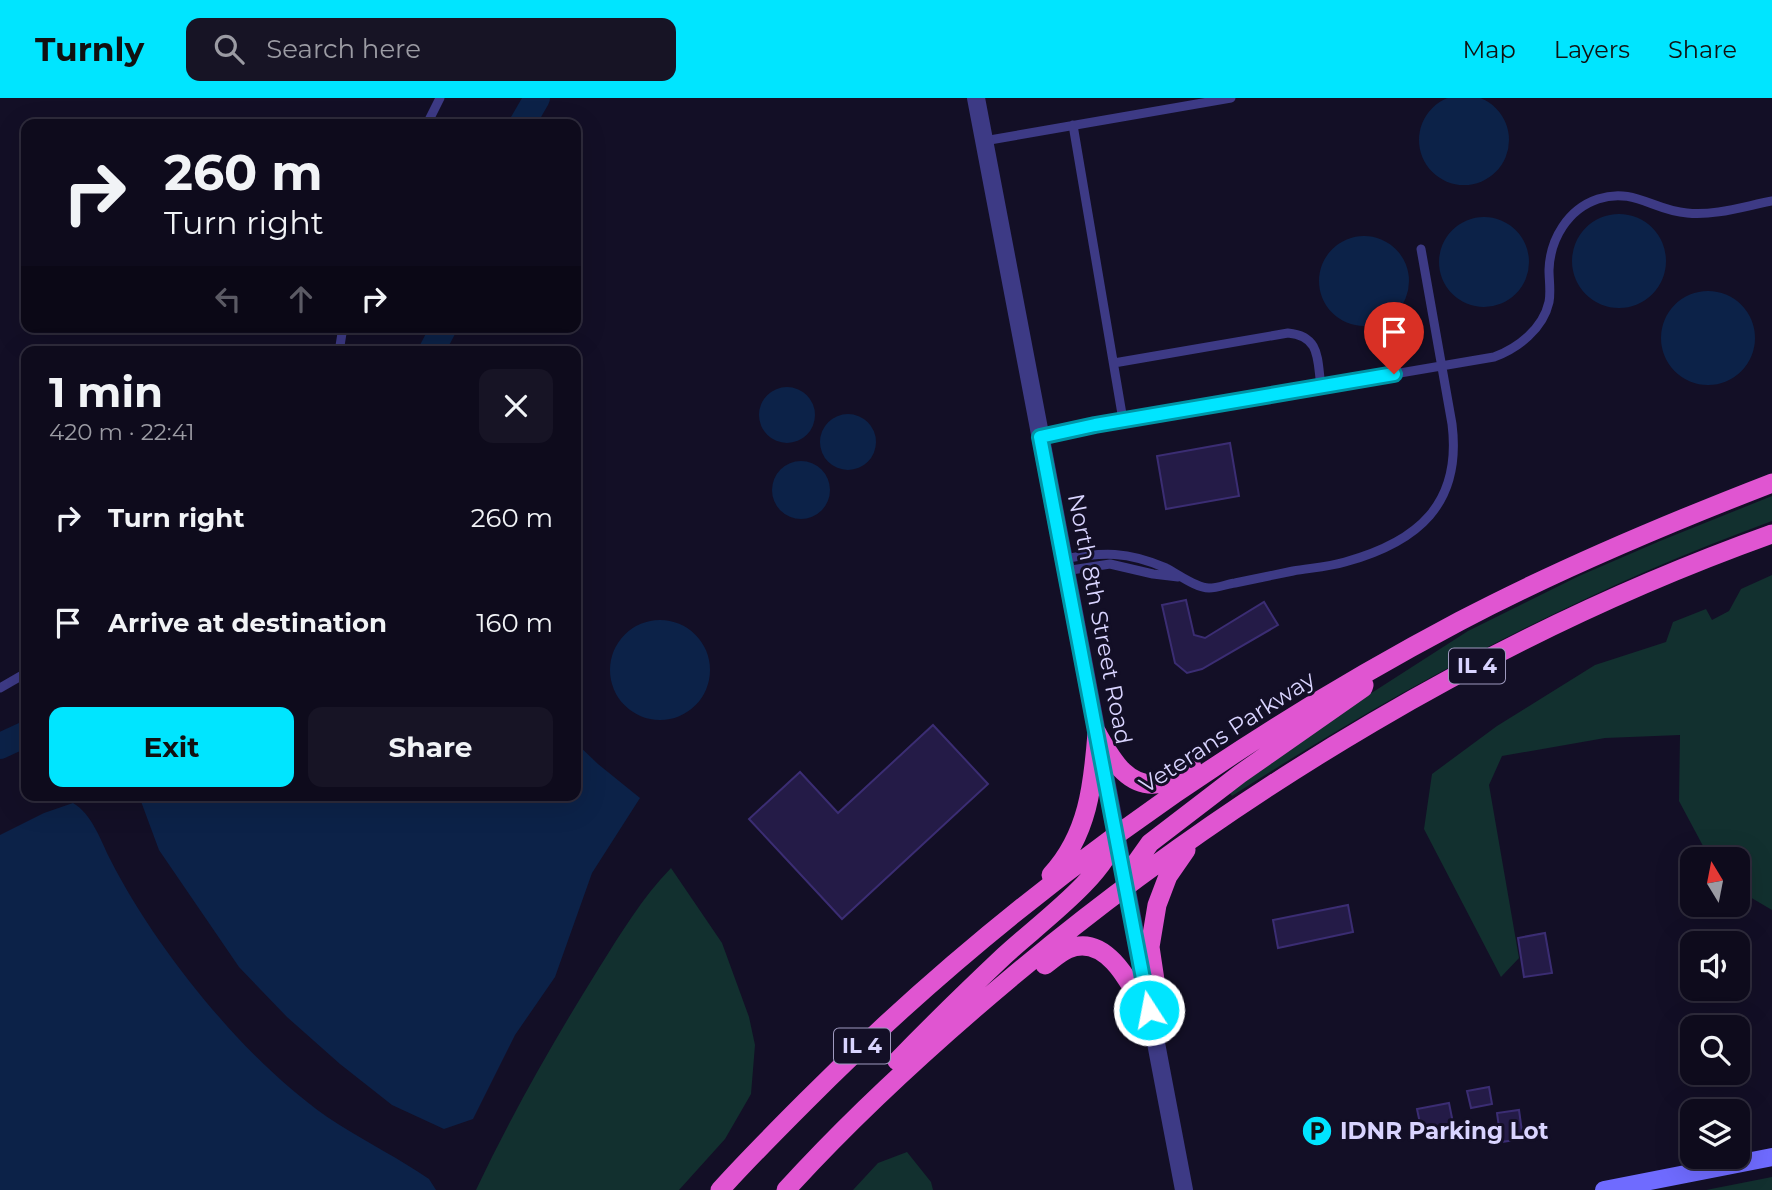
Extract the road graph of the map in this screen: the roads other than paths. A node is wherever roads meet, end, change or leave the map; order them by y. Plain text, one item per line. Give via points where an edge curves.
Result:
1 (440, 98) edge
2 (975, 98) edge
3 (1231, 98) edge
4 (430, 119) edge
5 (1073, 125) junction
6 (984, 141) junction
7 (1772, 201) edge
8 (1422, 248) dead end
9 (1114, 363) junction
10 (1442, 366) junction
11 (1321, 386) junction
12 (1124, 420) junction
13 (1040, 437) junction
14 (1772, 484) edge
15 (1772, 534) edge
16 (1064, 565) junction
17 (1371, 669) junction
18 (21, 676) edge
19 (1346, 684) junction
20 (0, 688) edge
21 (1097, 733) junction
22 (1200, 832) junction
23 (1116, 835) junction
24 (1126, 886) junction
25 (1014, 914) junction
26 (1150, 1016) junction
27 (900, 1075) junction
28 (863, 1110) junction
29 (1772, 1157) edge
30 (720, 1190) edge
31 (786, 1190) edge
32 (1184, 1190) edge
33 (1604, 1190) edge

1 - 4 lane
2 - 6 street, North 8th Street Road
3 - 5 lane
5 - 6 lane
5 - 9 lane
6 - 13 street, North 8th Street Road
7 - 10 lane via 1697,214 1628,196 1584,206 1554,242 1549,301 1528,337 1505,353
8 - 10 lane
9 - 11 lane via 1299,334 1314,345
9 - 12 lane
10 - 11 lane
10 - 16 lane via 1454,439 1451,478 1432,514 1412,533 1343,563 1207,588 1153,564 1111,553
11 - 12 lane
12 - 13 lane
13 - 16 street, North 8th Street Road
14 - 17 highway, Veterans Parkway / IL 4 via 1578,564
15 - 22 highway, IL 4 via 1597,606 1477,666 1378,720
16 - 21 street, North 8th Street Road
17 - 19 highway, Veterans Parkway / IL 4
17 - 24 highway via 1363,688 1150,843
18 - 20 lane
19 - 21 highway via 1308,693 1163,783 1144,783 1125,774
19 - 23 highway, Veterans Parkway / IL 4
21 - 23 street, North 8th Street Road
21 - 25 highway via 1093,782 1081,829 1063,862
22 - 24 highway, IL 4
22 - 26 highway via 1168,876 1157,905 1150,947 1156,987
23 - 24 street, North 8th Street Road
23 - 25 highway, Veterans Parkway / IL 4
23 - 28 highway via 1108,857 1089,880 908,1050 877,1083
24 - 26 street, North 8th Street Road
24 - 27 highway, IL 4
25 - 30 highway, Veterans Parkway / IL 4 via 847,1060
26 - 27 highway via 1113,960 1090,948 1071,947 938,1056
26 - 32 street, North 8th Street Road
27 - 28 highway, IL 4
28 - 31 highway, IL 4
29 - 33 main road

